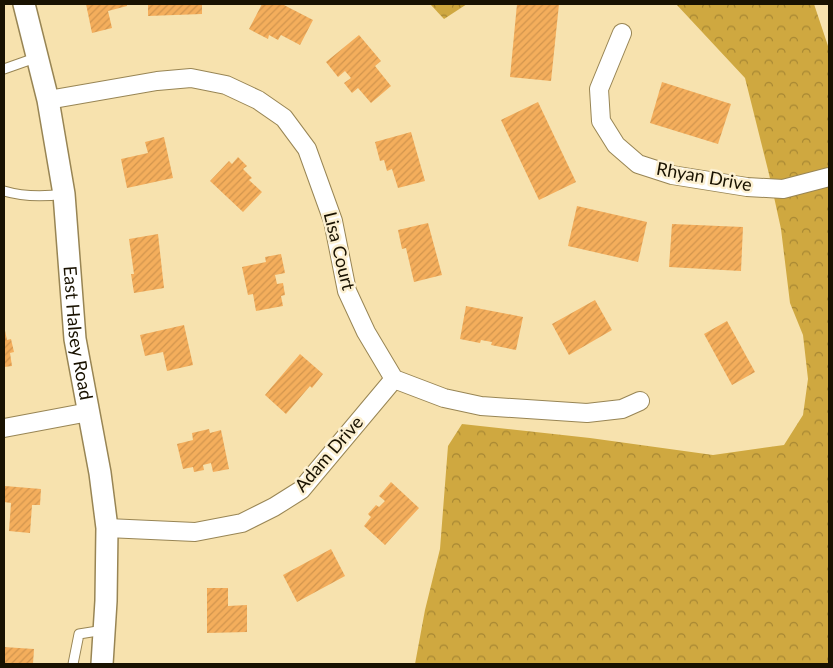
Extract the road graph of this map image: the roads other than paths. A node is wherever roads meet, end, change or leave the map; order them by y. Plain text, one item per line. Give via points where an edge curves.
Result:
1 (24, 4) edge
2 (622, 33) dead end
3 (38, 57) junction
4 (4, 69) edge
5 (48, 100) junction
6 (829, 177) edge
7 (4, 192) edge
8 (64, 194) junction
9 (394, 379) junction
10 (640, 401) dead end
11 (89, 412) junction
12 (4, 428) edge
13 (107, 528) junction
14 (104, 630) junction
15 (73, 664) edge
16 (102, 664) edge

1 - 3 street, East Halsey Road
2 - 6 street, Rhyan Drive via 599,89 601,121 616,145 638,164 672,175 747,187 783,188
3 - 4 lane
3 - 5 street, East Halsey Road
5 - 8 street, East Halsey Road
5 - 9 street, Lisa Court via 191,78 226,85 258,100 284,118 307,149 333,221 347,291 366,332
7 - 8 lane via 44,197
8 - 11 street, East Halsey Road via 75,339
9 - 10 street via 444,398 501,408 587,413 622,409
9 - 13 street, Adam Drive via 301,490 274,507 242,523 195,532
11 - 12 street
11 - 13 street, East Halsey Road
13 - 14 street, East Halsey Road
14 - 15 lane via 79,634
14 - 16 street, East Halsey Road

